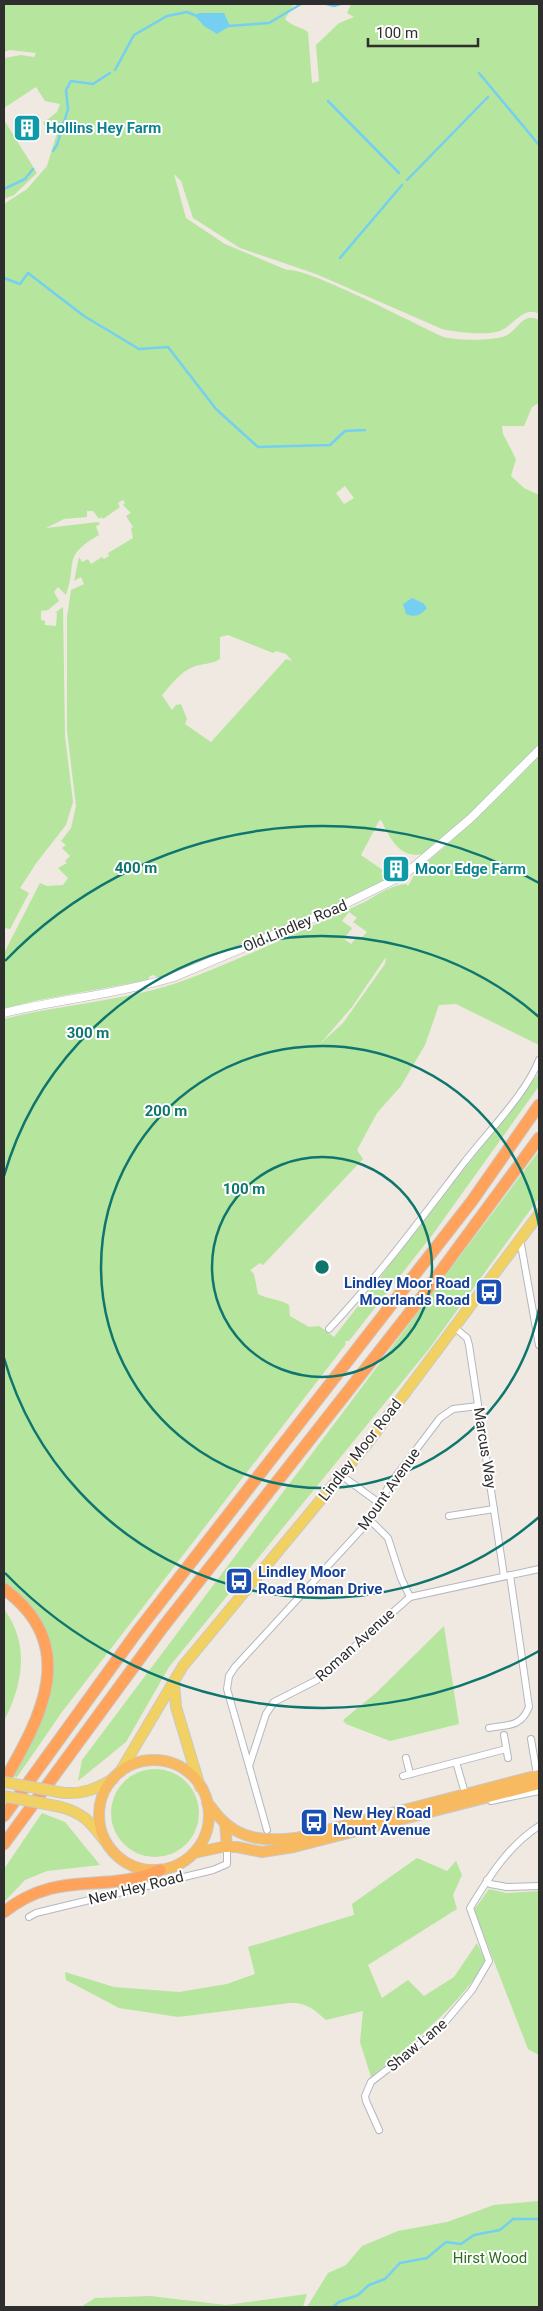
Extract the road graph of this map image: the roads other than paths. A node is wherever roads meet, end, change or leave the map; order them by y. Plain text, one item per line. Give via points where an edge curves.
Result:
1 (539, 750) edge
2 (4, 1013) edge
3 (539, 1060) edge
4 (539, 1105) edge
5 (539, 1138) edge
6 (539, 1214) edge
7 (520, 1239) junction
8 (539, 1296) edge
9 (532, 1297) junction
10 (454, 1327) junction
11 (329, 1329) dead end
12 (539, 1345) edge
13 (478, 1406) junction
14 (341, 1475) junction
15 (379, 1503) junction
16 (494, 1509) junction
17 (449, 1516) dead end
18 (370, 1520) junction
19 (539, 1570) edge
20 (507, 1576) junction
21 (4, 1589) edge
22 (410, 1597) junction
23 (174, 1682) junction
24 (488, 1728) dead end
25 (504, 1735) dead end
26 (531, 1739) dead end
27 (506, 1749) junction
28 (406, 1758) dead end
29 (508, 1758) dead end
30 (456, 1762) junction
31 (249, 1766) junction
32 (410, 1774) junction
33 (117, 1775) junction
34 (402, 1776) dead end
35 (538, 1778) edge
36 (4, 1782) edge
37 (200, 1786) junction
38 (539, 1791) edge
39 (465, 1794) junction
40 (4, 1796) edge
41 (207, 1803) junction
42 (420, 1813) junction
43 (4, 1816) edge
44 (225, 1823) junction
45 (539, 1826) edge
46 (267, 1830) dead end
47 (105, 1841) junction
48 (4, 1844) edge
49 (227, 1847) junction
50 (194, 1853) junction
51 (160, 1870) junction
52 (488, 1880) junction
53 (539, 1886) edge
54 (4, 1912) edge
55 (29, 1917) dead end
56 (379, 2130) dead end

1 - 2 street, Old Lindley Road via 472,818 427,857 404,875 364,896 174,977
3 - 11 street via 494,1127 417,1226
4 - 43 highway via 472,1201 137,1632
5 - 48 highway via 421,1298 168,1619
6 - 7 main road, Lindley Moor Road
7 - 9 street
7 - 10 main road, Lindley Moor Road
8 - 9 street
9 - 12 street
10 - 13 street, Marcus Way via 467,1338
10 - 14 main road, Lindley Moor Road via 368,1444
13 - 15 street, Mount Avenue via 446,1412
13 - 16 street, Marcus Way
14 - 15 street
14 - 23 main road, Lindley Moor Road via 194,1653
15 - 18 street, Mount Avenue
16 - 17 street
16 - 20 street, Marcus Way
18 - 22 street via 388,1538
18 - 31 street, Mount Avenue via 229,1676 227,1689
19 - 20 street, Roman Avenue
20 - 22 street, Roman Avenue
20 - 24 street, Marcus Way via 529,1707 525,1717 517,1723
21 - 36 highway via 34,1620 45,1644 48,1683 36,1723
22 - 31 street, Roman Avenue via 324,1676 274,1702 266,1714
23 - 33 main road, Lindley Moor Road
23 - 37 main road via 176,1707
25 - 27 street
26 - 35 street
27 - 29 street
27 - 30 street
28 - 32 street
30 - 32 street
30 - 39 street
31 - 46 street
32 - 34 street
33 - 36 main road, bridge via 80,1794
33 - 37 highway via 135,1764 153,1760 181,1768
33 - 47 highway via 105,1790 99,1806 99,1821
35 - 39 highway
35 - 42 highway, New Hey Road
37 - 41 highway
38 - 42 street, New Hey Road
39 - 44 highway via 296,1838 258,1840
40 - 47 main road, bridge via 74,1811 87,1818
41 - 44 highway
41 - 50 highway via 208,1825
42 - 49 highway, New Hey Road via 294,1847 262,1852
44 - 49 highway
45 - 52 street via 494,1869
47 - 51 highway via 125,1863
49 - 50 highway, New Hey Road
49 - 55 street, New Hey Road via 227,1864 213,1870
50 - 51 highway via 183,1862
51 - 54 highway via 139,1879 51,1887 32,1894
52 - 53 street via 490,1884 507,1887
52 - 56 street, Shaw Lane via 470,1908 489,1962 472,1990 440,2028 371,2082 366,2101

